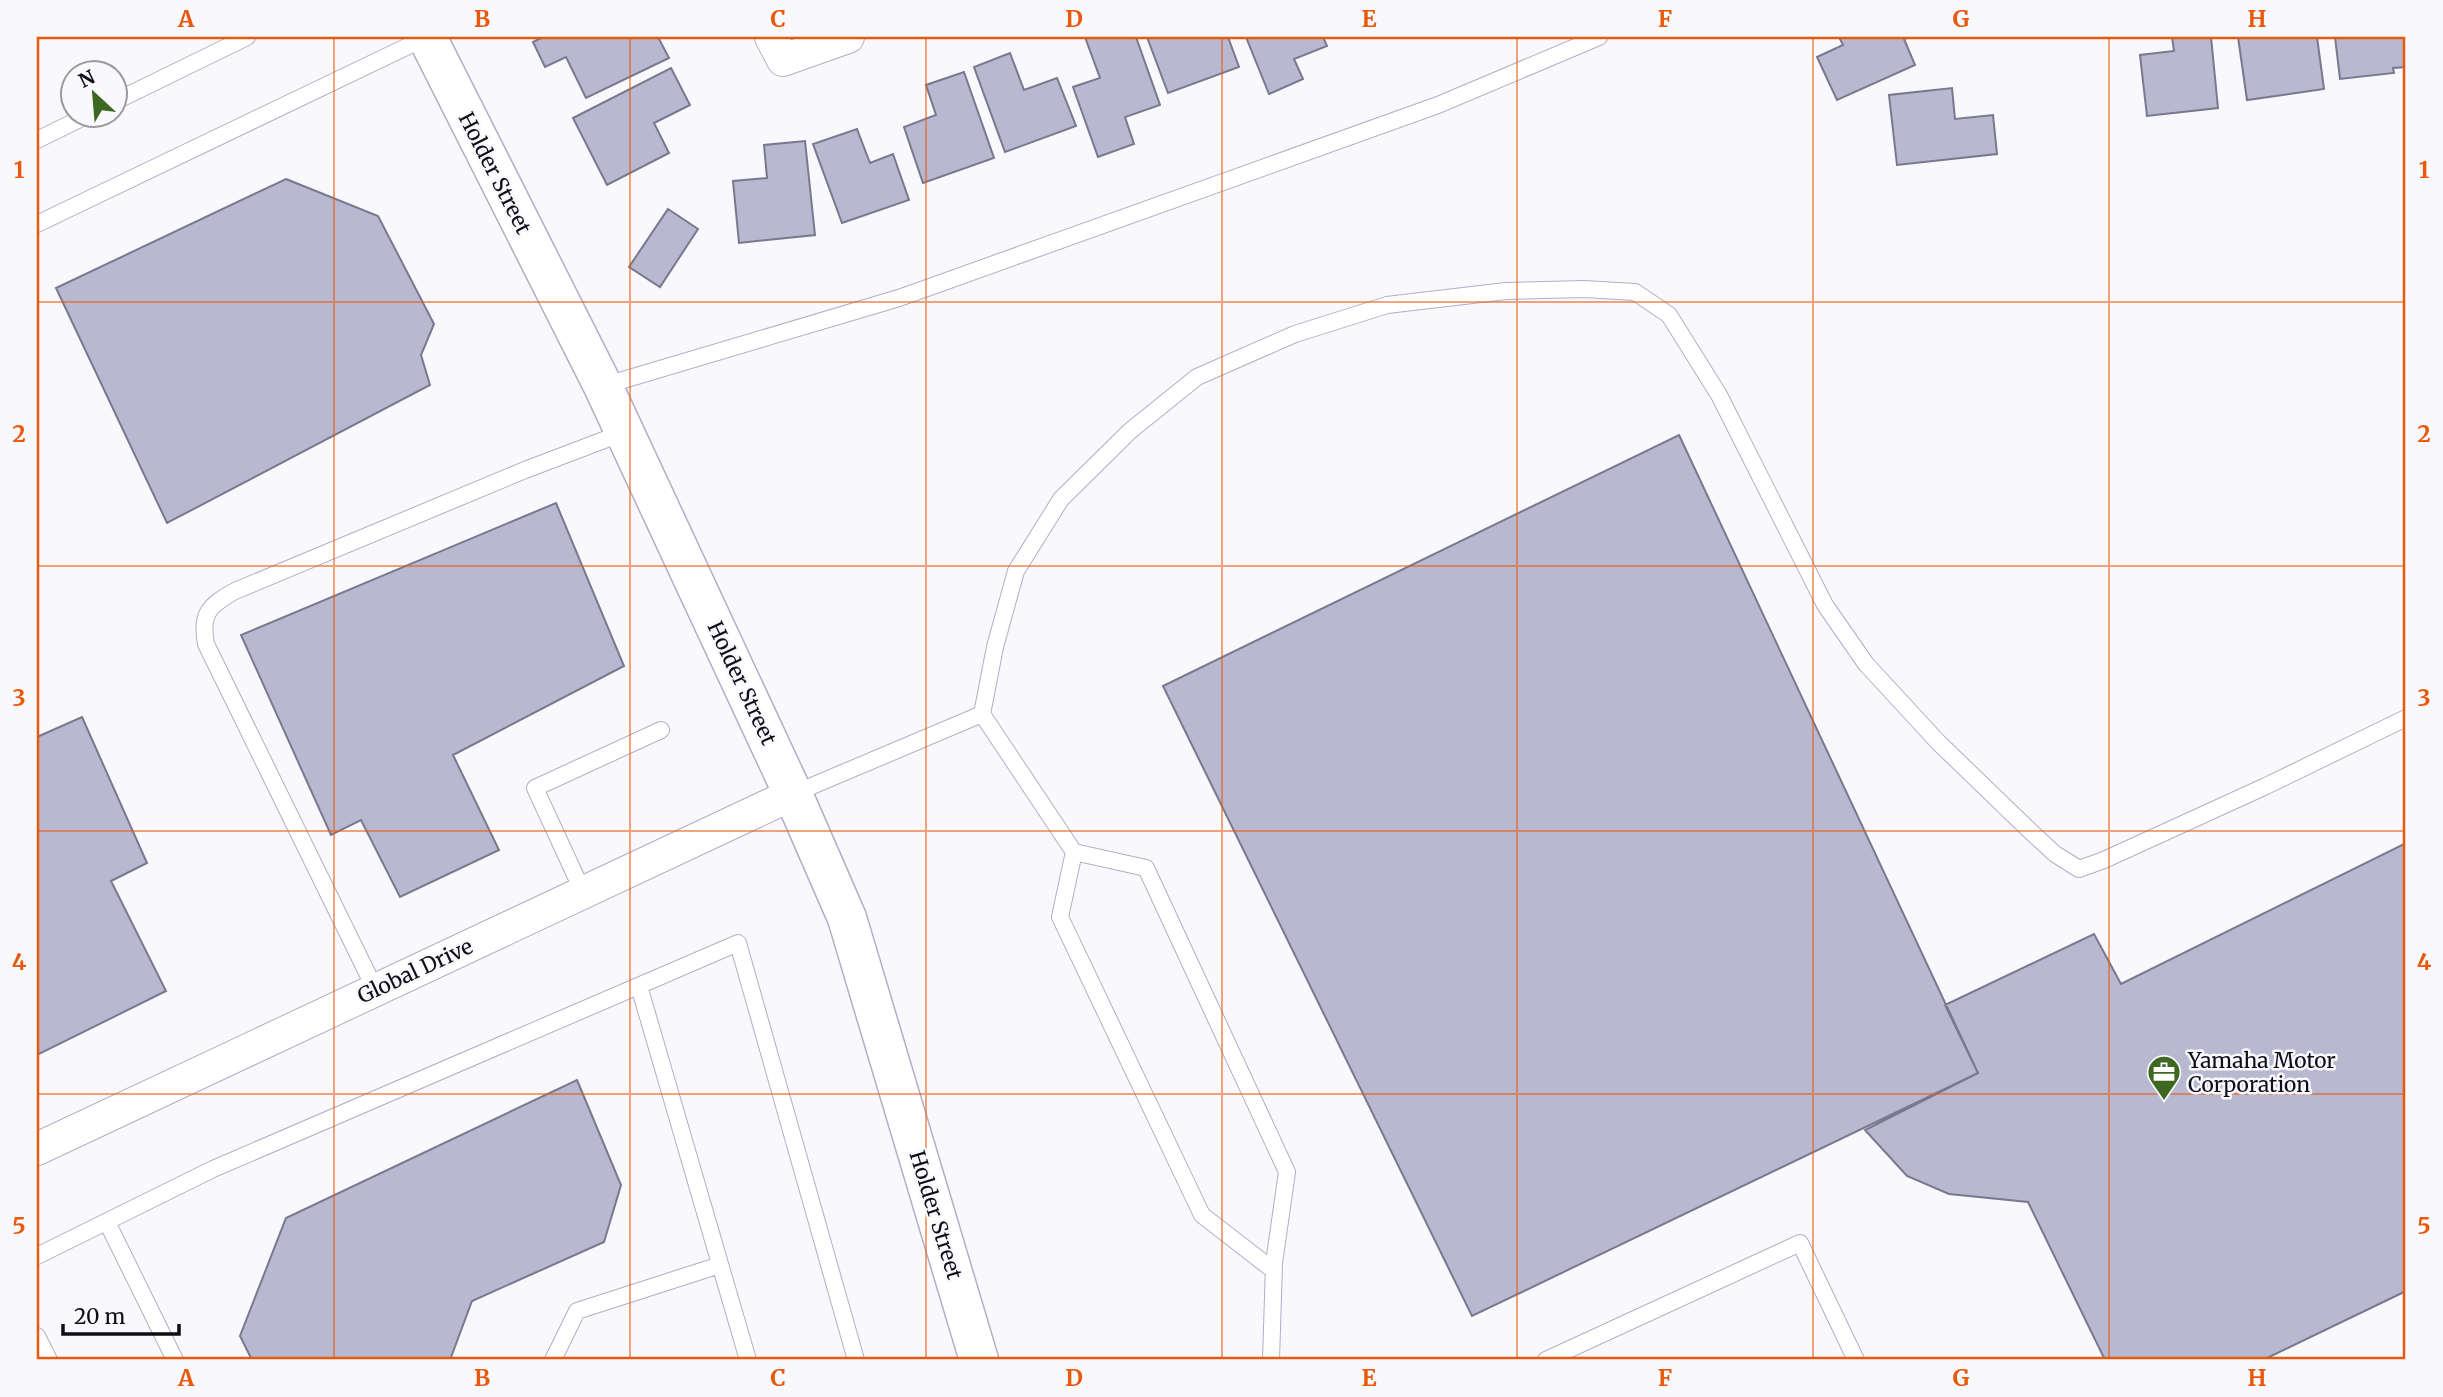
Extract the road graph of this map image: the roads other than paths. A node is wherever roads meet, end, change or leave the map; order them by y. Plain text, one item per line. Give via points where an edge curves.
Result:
1 (247, 37) edge
2 (427, 37) edge
3 (848, 37) edge
4 (1599, 37) edge
5 (777, 49) edge
6 (130, 94) edge
7 (60, 129) edge
8 (37, 140) edge
9 (37, 224) edge
10 (603, 386) junction
11 (625, 432) junction
12 (982, 714) junction
13 (2406, 718) edge
14 (661, 730) dead end
15 (793, 794) junction
16 (1074, 852) junction
17 (583, 892) junction
18 (639, 986) junction
19 (375, 989) junction
20 (37, 1149) edge
21 (107, 1222) junction
22 (37, 1256) edge
23 (720, 1265) junction
24 (1274, 1265) junction
25 (37, 1336) edge
26 (49, 1360) edge
27 (175, 1360) edge
28 (553, 1360) edge
29 (748, 1360) edge
30 (856, 1360) edge
31 (979, 1360) edge
32 (1271, 1360) edge
33 (1546, 1360) edge
34 (1856, 1360) edge

1 - 6 lane
2 - 9 lane
2 - 10 street, Holder Street
3 - 5 street
4 - 10 lane via 1438,105 912,293
7 - 8 lane
10 - 11 street, Holder Street
11 - 15 street, Holder Street
11 - 19 lane via 235,591 205,618 206,644
12 - 13 lane via 1016,571 1061,499 1130,431 1197,377 1294,334 1387,305 1506,291 1584,289 1635,292 1669,315 1719,395 1825,605 1866,664 2028,829 2079,869
12 - 15 lane
12 - 16 lane
14 - 17 lane via 535,788
15 - 17 street, Global Drive
15 - 31 street, Holder Street via 847,918
16 - 24 lane via 1060,917 1202,1215 1273,1270
16 - 24 lane via 1146,868 1287,1172
17 - 19 street, Global Drive
18 - 21 lane via 213,1169
18 - 23 lane
18 - 30 lane via 738,943
19 - 20 street, Global Drive
21 - 22 lane
21 - 27 lane
23 - 28 lane via 577,1311
23 - 29 lane
24 - 32 lane
25 - 26 lane
33 - 34 lane via 1800,1244

